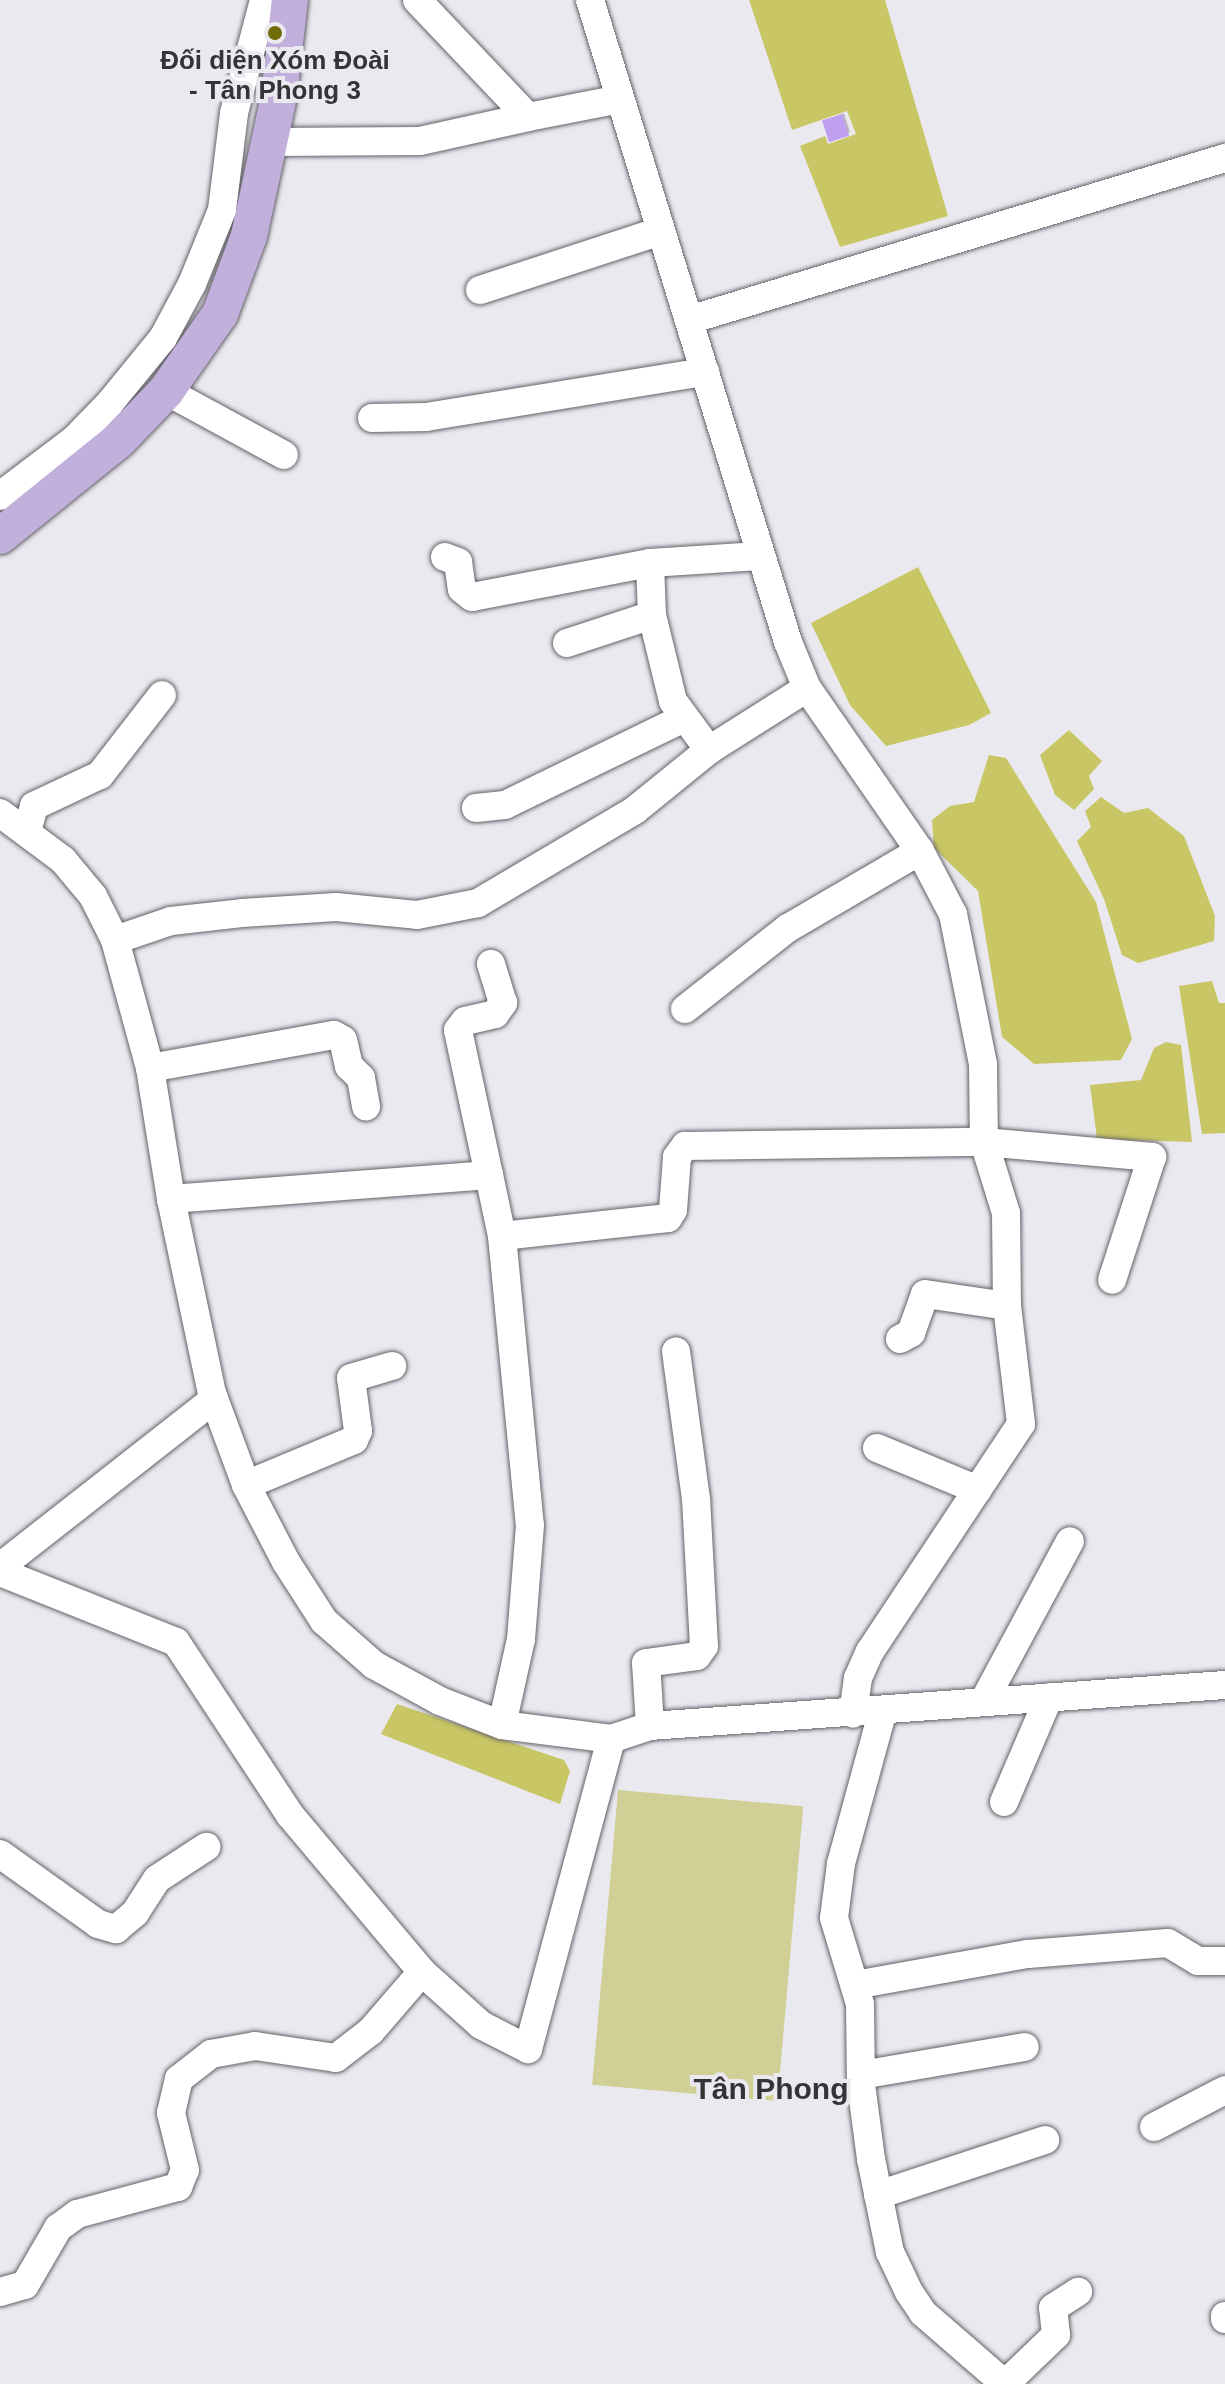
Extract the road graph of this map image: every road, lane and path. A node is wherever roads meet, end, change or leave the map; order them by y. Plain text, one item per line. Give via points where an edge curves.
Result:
1 (264, 0) edge
2 (290, 0) edge
3 (417, 0) edge
4 (590, 0) edge
5 (241, 82) junction
6 (620, 99) junction
7 (528, 117) junction
8 (265, 155) junction
9 (1225, 158) edge
10 (661, 231) junction
11 (480, 290) dead end
12 (230, 292) junction
13 (689, 320) junction
14 (163, 338) junction
15 (705, 372) junction
16 (166, 391) junction
17 (372, 418) dead end
18 (284, 455) dead end
19 (0, 496) edge
20 (0, 536) edge
21 (759, 556) junction
22 (445, 557) dead end
23 (650, 563) junction
24 (652, 615) junction
25 (567, 643) dead end
26 (807, 688) junction
27 (162, 695) dead end
28 (682, 719) junction
29 (709, 750) junction
30 (476, 808) dead end
31 (0, 813) edge
32 (27, 832) junction
33 (920, 851) junction
34 (115, 940) junction
35 (491, 964) dead end
36 (685, 1009) dead end
37 (150, 1068) junction
38 (366, 1107) dead end
39 (984, 1142) junction
40 (489, 1175) junction
41 (171, 1199) junction
42 (502, 1236) junction
43 (1112, 1280) dead end
44 (1007, 1306) junction
45 (900, 1339) dead end
46 (676, 1351) dead end
47 (392, 1366) dead end
48 (214, 1399) junction
49 (877, 1448) dead end
50 (246, 1485) junction
51 (978, 1490) junction
52 (1070, 1541) dead end
53 (0, 1570) edge
54 (1225, 1685) edge
55 (1049, 1697) junction
56 (985, 1699) junction
57 (883, 1710) junction
58 (853, 1714) junction
59 (502, 1725) junction
60 (650, 1726) junction
61 (611, 1739) junction
62 (1004, 1802) dead end
63 (206, 1847) dead end
64 (0, 1854) edge
65 (1225, 1961) edge
66 (422, 1972) junction
67 (855, 1985) junction
68 (1025, 2047) dead end
69 (861, 2075) junction
70 (1225, 2090) edge
71 (1154, 2127) dead end
72 (1045, 2140) dead end
73 (878, 2195) junction
74 (0, 2292) edge
75 (1078, 2292) dead end
76 (1005, 2384) edge

1 - 5 street
2 - 8 main road
3 - 7 street
4 - 6 street
5 - 8 street
5 - 14 street via 222,210
6 - 7 street
6 - 10 street
7 - 8 street via 420,141
8 - 12 main road via 243,261
9 - 13 street
10 - 11 street
10 - 13 street
12 - 14 street
12 - 16 main road
13 - 15 street
14 - 19 street via 75,439
15 - 17 street via 426,417
15 - 21 street
16 - 18 street
16 - 20 main road via 119,440
21 - 23 street
21 - 26 street
22 - 23 street via 458,562 462,589 472,597
23 - 24 street
24 - 25 street
24 - 28 street
26 - 29 street
26 - 33 street
27 - 32 street via 100,775 34,806
28 - 29 street
28 - 30 street via 505,805
29 - 34 street via 624,817 478,903 417,915 336,907 242,913 171,921
31 - 32 street
32 - 34 street via 63,860 93,896
33 - 36 street via 788,928
33 - 39 street via 953,914 983,1064
34 - 37 street
35 - 40 street via 503,1003 495,1014 465,1021 458,1030
37 - 38 street via 334,1035 343,1040 349,1066 361,1078
37 - 41 street
39 - 42 street via 685,1146 677,1157 668,1218
39 - 43 street via 1152,1157
39 - 44 street via 1006,1213
40 - 41 street
40 - 42 street
41 - 48 street
42 - 59 street via 530,1525 521,1639
44 - 45 street via 925,1294 911,1333
44 - 51 street via 1021,1424
46 - 60 street via 696,1499 704,1646 697,1656 646,1663
47 - 50 street via 351,1378 358,1431 354,1440
48 - 50 street
48 - 53 street
49 - 51 street
50 - 59 street via 324,1621 374,1665 440,1701
51 - 58 street via 870,1651 858,1678
52 - 56 street
53 - 66 street via 176,1642 290,1815
54 - 55 street
55 - 56 street
55 - 62 street
56 - 57 street
57 - 58 street
57 - 67 street via 835,1900 837,1935
58 - 60 street
59 - 61 street
60 - 61 street
61 - 66 street via 528,2049 481,2025
63 - 64 street via 157,1879 135,1913 116,1929 98,1924
65 - 67 street via 1198,1961 1168,1943 1028,1954
66 - 74 street via 371,2031 336,2058 255,2046 211,2054 179,2079 171,2113 185,2170 178,2187 77,2214 58,2228 25,2285
67 - 69 street
68 - 69 street
69 - 73 street
70 - 71 street
72 - 73 street
73 - 76 street via 890,2252 923,2313
75 - 76 street via 1053,2308 1056,2335

